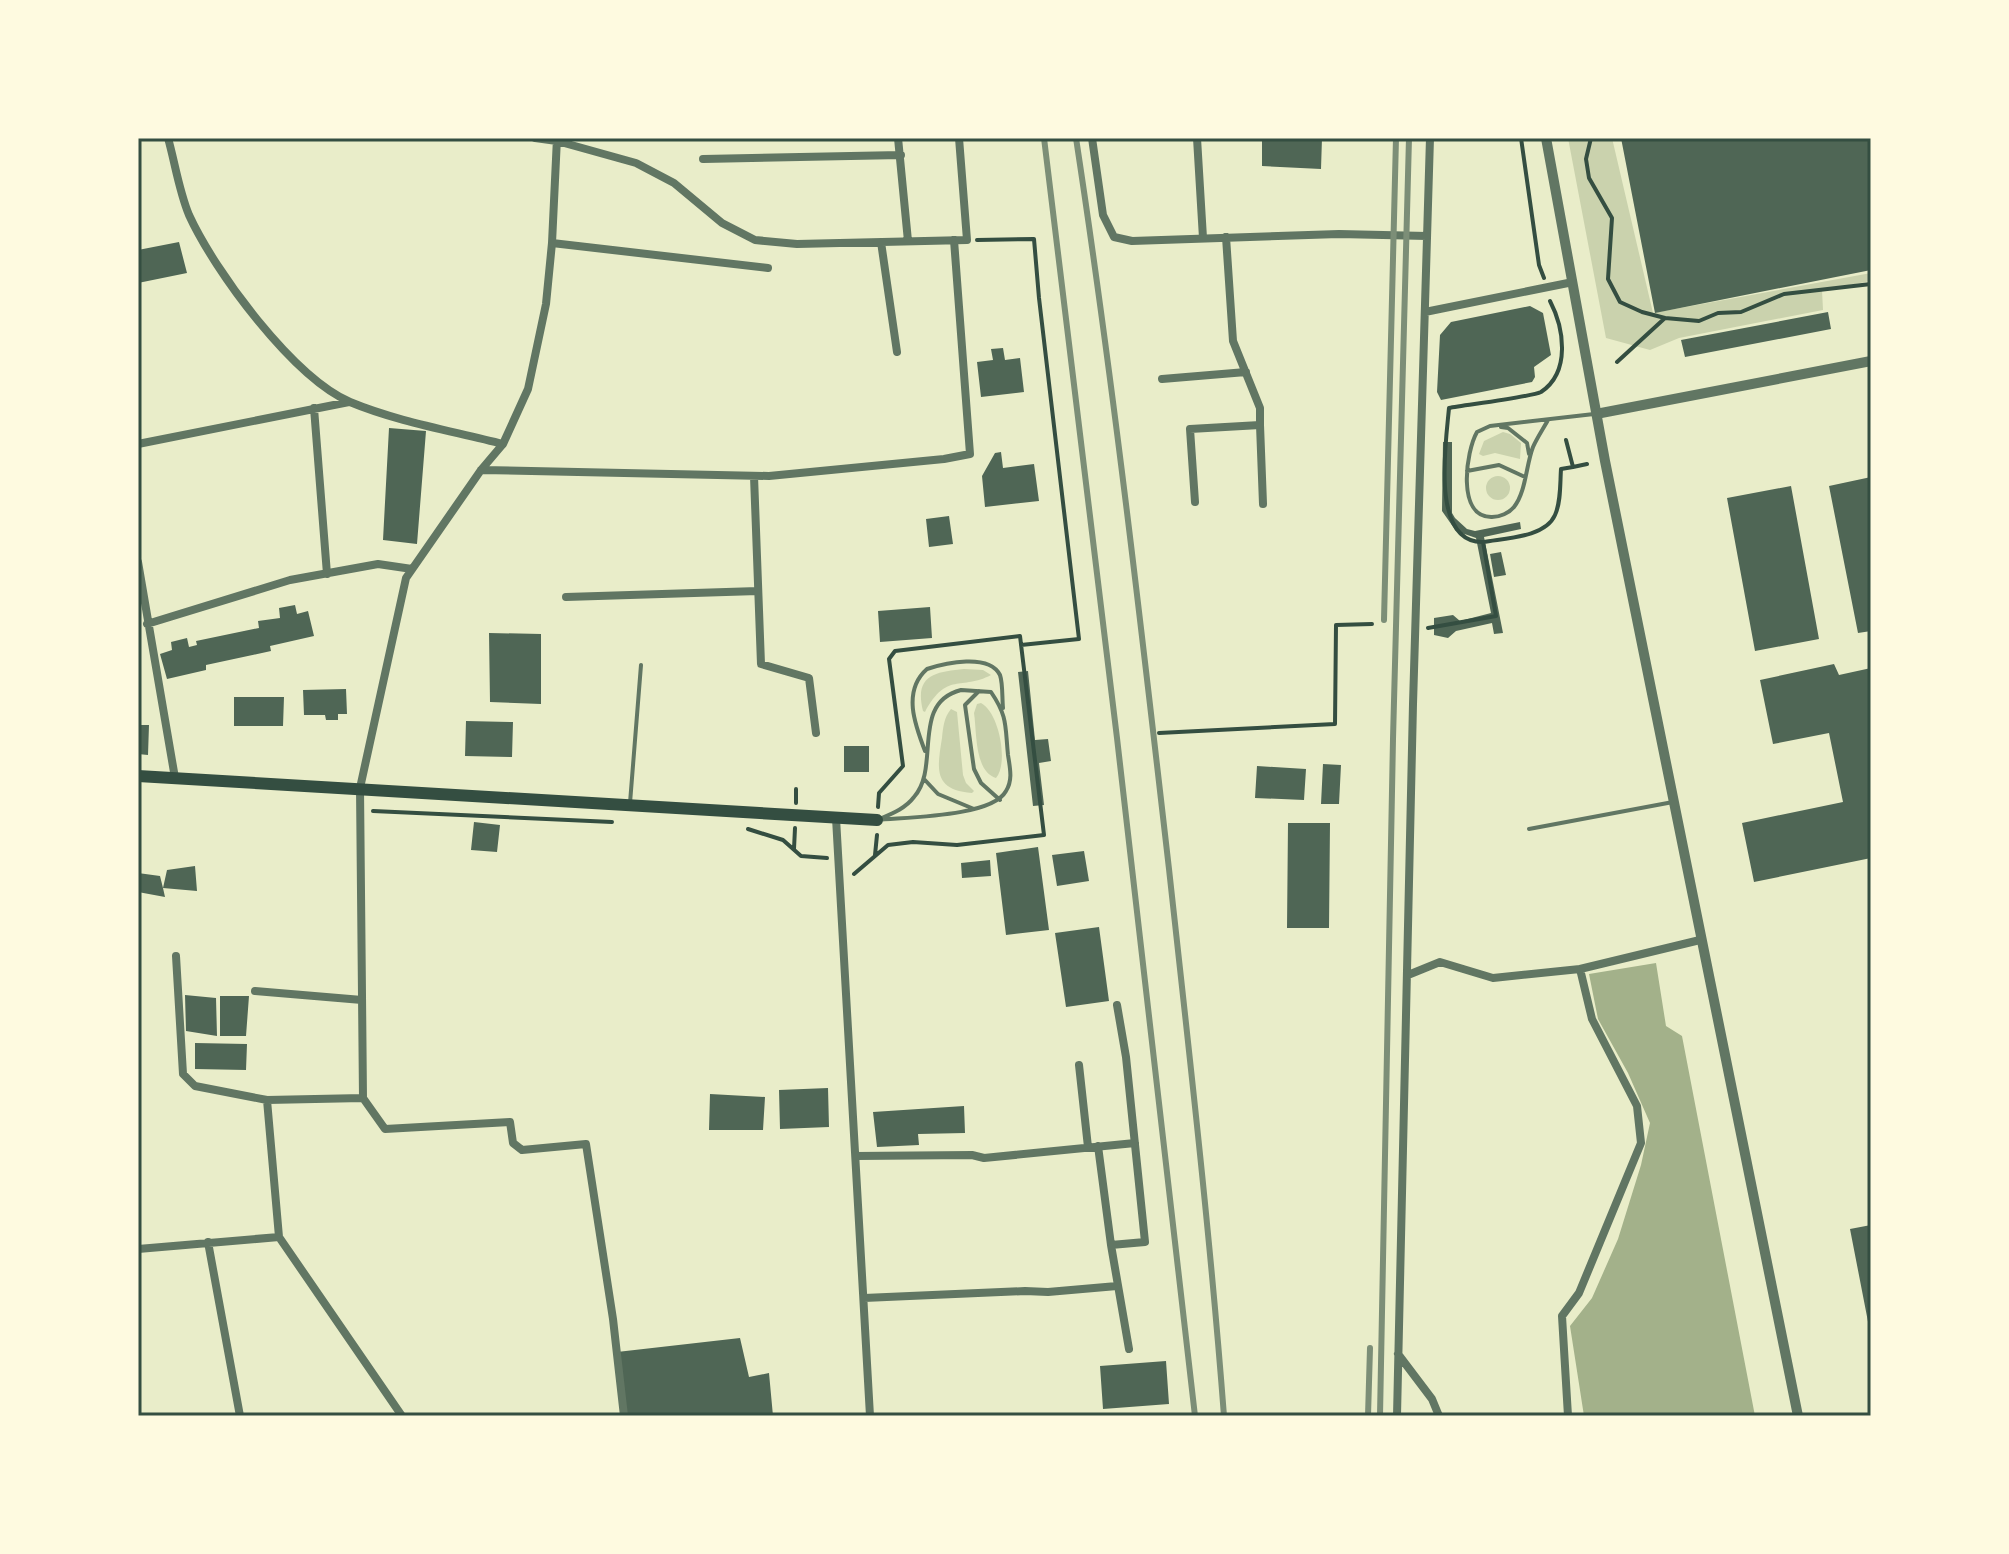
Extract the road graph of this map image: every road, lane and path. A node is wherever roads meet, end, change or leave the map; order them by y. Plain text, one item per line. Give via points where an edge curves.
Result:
1 (168, 138) edge
2 (535, 138) edge
3 (898, 138) edge
4 (959, 138) edge
5 (1092, 138) edge
6 (1197, 138) edge
7 (1430, 138) edge
8 (1521, 138) edge
9 (1546, 138) edge
10 (1591, 138) edge
11 (557, 140) edge
12 (901, 155) junction
13 (703, 159) dead end
14 (1427, 236) junction
15 (1226, 237) junction
16 (1203, 238) junction
17 (954, 240) junction
18 (967, 240) junction
19 (908, 241) junction
20 (881, 242) junction
21 (552, 243) junction
22 (768, 268) dead end
23 (1573, 282) junction
24 (1871, 284) edge
25 (1547, 287) junction
26 (1425, 312) junction
27 (1665, 318) junction
28 (897, 352) dead end
29 (1871, 361) edge
30 (1617, 362) dead end
31 (1246, 372) junction
32 (1162, 379) dead end
33 (350, 401) junction
34 (314, 408) junction
35 (1596, 414) junction
36 (1548, 420) junction
37 (1260, 425) junction
38 (1490, 426) junction
39 (1566, 440) dead end
40 (138, 444) edge
41 (503, 444) junction
42 (1530, 457) junction
43 (1587, 464) dead end
44 (1573, 467) junction
45 (481, 470) junction
46 (1467, 471) junction
47 (754, 476) junction
48 (1525, 477) junction
49 (1195, 502) dead end
50 (1263, 504) dead end
51 (1483, 542) dead end
52 (138, 562) edge
53 (412, 569) junction
54 (327, 574) junction
55 (758, 591) junction
56 (566, 597) dead end
57 (1372, 624) dead end
58 (148, 629) junction
59 (138, 635) edge
60 (1021, 645) dead end
61 (889, 659) dead end
62 (641, 665) dead end
63 (980, 690) junction
64 (1004, 711) junction
65 (816, 733) dead end
66 (1159, 733) dead end
67 (926, 753) junction
68 (138, 776) edge
69 (175, 778) junction
70 (924, 779) junction
71 (360, 788) junction
72 (1000, 800) junction
73 (1673, 802) junction
74 (630, 805) junction
75 (976, 809) junction
76 (368, 811) dead end
77 (836, 818) junction
78 (877, 820) junction
79 (622, 822) dead end
80 (747, 828) dead end
81 (1529, 829) dead end
82 (875, 855) dead end
83 (839, 858) junction
84 (870, 860) dead end
85 (1700, 940) junction
86 (176, 956) dead end
87 (1580, 969) junction
88 (1408, 975) junction
89 (255, 991) dead end
90 (362, 1000) junction
91 (1117, 1005) dead end
92 (1079, 1065) dead end
93 (363, 1098) junction
94 (267, 1100) junction
95 (1135, 1143) junction
96 (1098, 1146) junction
97 (1088, 1147) junction
98 (856, 1156) junction
99 (279, 1237) junction
100 (208, 1242) junction
101 (1111, 1245) junction
102 (138, 1249) edge
103 (1117, 1286) junction
104 (864, 1298) junction
105 (1129, 1349) dead end
106 (1397, 1354) junction
107 (240, 1416) edge
108 (402, 1416) edge
109 (624, 1416) edge
110 (870, 1416) edge
111 (1397, 1416) edge
112 (1439, 1416) edge
113 (1568, 1416) edge
114 (1798, 1416) edge

1 - 33 street via 189,214 241,302 322,387
2 - 11 street
3 - 12 street
4 - 18 street
5 - 16 street via 1103,215 1114,237
6 - 16 street
7 - 14 street
8 - 25 path via 1539,265
9 - 23 street
10 - 27 path via 1589,178 1612,218 1608,279 1620,302
11 - 20 street via 636,163 755,240
11 - 21 street
12 - 13 street
12 - 19 street
14 - 15 street
14 - 26 street
15 - 16 street
15 - 31 street via 1233,341
17 - 18 street
17 - 19 street
17 - 47 street via 970,454
18 - 60 path via 1034,239 1079,639
19 - 20 street
20 - 28 street
21 - 22 street
21 - 41 street via 528,389
23 - 25 street
23 - 35 street
24 - 27 path via 1784,294 1741,312 1699,321
25 - 26 street
26 - 88 street
27 - 30 path
29 - 35 street
31 - 32 street
31 - 37 street via 1260,408
33 - 34 street
33 - 41 street
34 - 40 street
34 - 54 street
35 - 36 lane
35 - 73 street
36 - 38 lane
36 - 42 lane
37 - 49 street via 1190,429
37 - 50 street
38 - 42 lane via 1508,428 1527,443
38 - 46 lane via 1477,432 1470,444
39 - 44 path
41 - 45 street
42 - 48 lane
43 - 44 path
44 - 51 path via 1561,469 1559,500 1549,523 1527,534
45 - 47 street
45 - 53 street
46 - 48 lane via 1499,465
46 - 48 lane via 1471,504 1481,515 1493,517 1517,504
47 - 55 street
52 - 58 street
53 - 54 street via 378,564
53 - 71 street
54 - 58 street via 290,580
55 - 56 street
55 - 65 street via 761,664 809,678
57 - 66 path via 1336,625 1335,724
58 - 59 street
58 - 69 street
61 - 78 path via 903,766 879,793
62 - 74 lane
63 - 64 lane via 991,692
63 - 67 lane via 947,693 930,728
63 - 72 lane via 965,705 974,769
64 - 67 lane via 1000,676 992,667 968,662 927,669 912,703
64 - 72 lane via 1011,778
67 - 70 lane
68 - 69 main road
69 - 71 main road
70 - 75 lane via 938,794
70 - 78 lane via 903,808
71 - 74 main road
71 - 90 street
72 - 75 lane
73 - 81 lane
73 - 85 street
74 - 77 main road
75 - 78 lane
76 - 79 path
77 - 78 main road
77 - 83 street
78 - 82 path
80 - 83 path via 783,840 801,856
83 - 84 path
83 - 98 street
85 - 87 street
85 - 114 street
86 - 94 street via 183,1074 195,1086
87 - 88 street via 1493,978 1440,962
87 - 113 street via 1592,1019 1637,1106 1641,1143 1579,1293 1562,1316
88 - 106 street
89 - 90 street
90 - 93 street
91 - 95 street
92 - 97 street
93 - 94 street
93 - 109 street via 385,1129 510,1122 513,1143 522,1150 586,1144
94 - 99 street
95 - 96 street
95 - 101 street via 1145,1242
96 - 97 street
96 - 101 street
97 - 98 street via 984,1158
98 - 104 street
99 - 100 street
99 - 108 street
100 - 102 street
100 - 107 street
101 - 103 street
103 - 104 street
103 - 105 street
104 - 110 street
106 - 111 street
106 - 112 street

